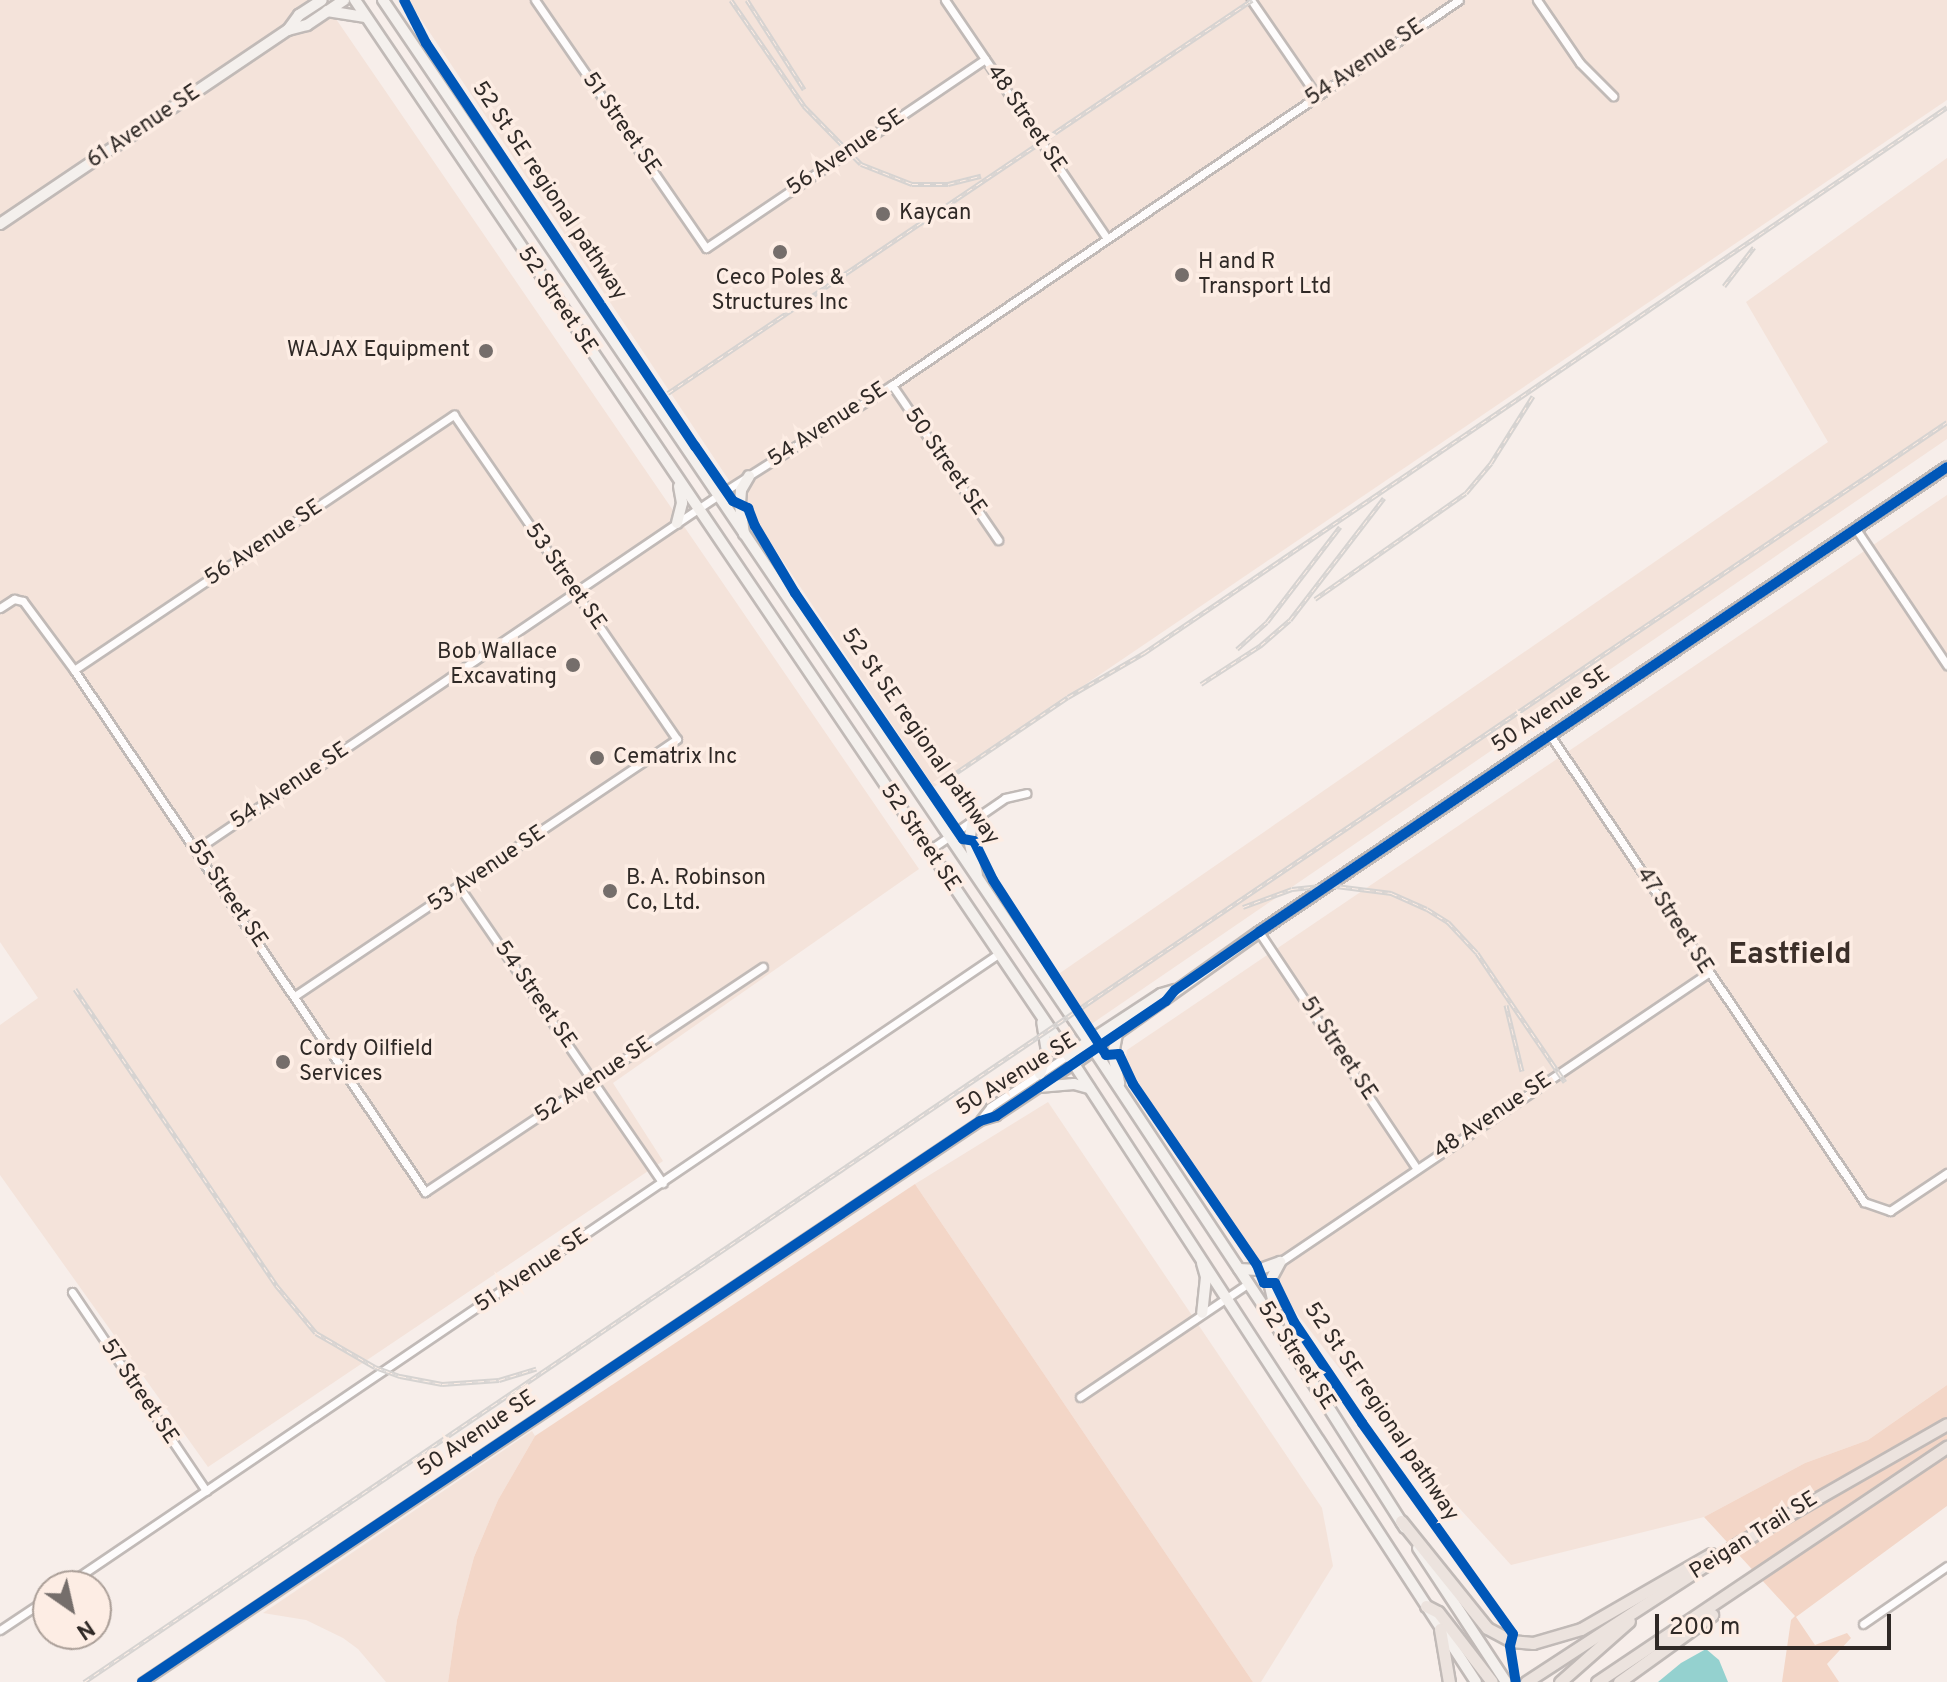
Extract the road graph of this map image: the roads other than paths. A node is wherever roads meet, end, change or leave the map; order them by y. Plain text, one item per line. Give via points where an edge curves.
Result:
1 (322, 0) edge
2 (344, 0) edge
3 (355, 0) edge
4 (383, 0) edge
5 (392, 0) edge
6 (535, 0) edge
7 (945, 0) edge
8 (1251, 0) edge
9 (1459, 0) edge
10 (1537, 0) edge
11 (327, 11) junction
12 (394, 16) junction
13 (366, 17) junction
14 (288, 30) junction
15 (985, 59) junction
16 (1317, 96) junction
17 (1613, 96) dead end
18 (0, 224) edge
19 (1107, 238) junction
20 (706, 248) joint
21 (892, 385) junction
22 (454, 415) joint
23 (1947, 467) edge
24 (749, 476) junction
25 (678, 481) junction
26 (717, 496) junction
27 (698, 509) junction
28 (677, 523) junction
29 (1856, 529) junction
30 (744, 536) junction
31 (998, 540) dead end
32 (575, 592) junction
33 (0, 608) edge
34 (1947, 665) edge
35 (74, 670) junction
36 (1550, 735) junction
37 (677, 739) joint
38 (1026, 793) dead end
39 (973, 820) junction
40 (948, 838) junction
41 (197, 849) junction
42 (928, 851) junction
43 (978, 880) junction
44 (460, 888) junction
45 (1259, 932) junction
46 (998, 954) junction
47 (763, 967) dead end
48 (1708, 973) junction
49 (1175, 990) junction
50 (295, 996) junction
51 (1041, 1017) junction
52 (1117, 1034) junction
53 (1090, 1046) junction
54 (1071, 1059) junction
55 (1040, 1074) junction
56 (594, 1080) junction
57 (1039, 1087) junction
58 (1090, 1088) junction
59 (1122, 1093) junction
60 (980, 1121) junction
61 (1416, 1167) junction
62 (1947, 1173) edge
63 (663, 1183) junction
64 (425, 1192) joint
65 (1197, 1250) junction
66 (1280, 1262) junction
67 (1239, 1269) junction
68 (1249, 1283) junction
69 (72, 1292) dead end
70 (1228, 1296) junction
71 (1202, 1313) junction
72 (1280, 1331) junction
73 (1080, 1397) dead end
74 (1947, 1424) edge
75 (1947, 1447) edge
76 (206, 1491) junction
77 (1401, 1521) junction
78 (1741, 1542) junction
79 (1947, 1566) edge
80 (89, 1570) edge
81 (1759, 1576) junction
82 (1426, 1606) junction
83 (32, 1609) edge
84 (1638, 1611) junction
85 (1863, 1624) dead end
86 (1440, 1629) junction
87 (0, 1630) edge
88 (142, 1682) edge
89 (1449, 1682) edge
90 (1476, 1682) edge
91 (1492, 1682) edge
92 (1506, 1682) edge
93 (1526, 1682) edge
94 (1560, 1682) edge
95 (1597, 1682) edge
96 (1619, 1682) edge

1 - 14 main road, 61 Avenue SE
2 - 11 main road, 61 Avenue SE
3 - 13 main road, 52 Street SE
4 - 12 main road, 52 Street SE
5 - 12 main road
6 - 20 street, 51 Street SE
7 - 15 street, 48 Street SE
8 - 16 street
9 - 16 street, 54 Avenue SE
10 - 17 street via 1580,63
11 - 13 main road
11 - 14 main road, 61 Avenue SE
12 - 26 main road, 52 Street SE
13 - 25 main road, 52 Street SE
14 - 18 main road, 61 Avenue SE
15 - 19 street, 48 Street SE
15 - 20 street, 56 Avenue SE
16 - 19 street, 54 Avenue SE
19 - 21 street, 54 Avenue SE
21 - 24 street, 54 Avenue SE
21 - 31 street, 50 Street SE
22 - 32 street, 53 Street SE
22 - 35 street, 56 Avenue SE
23 - 29 main road, 50 Avenue SE
24 - 26 street, 54 Avenue SE
24 - 30 main road via 741,490
25 - 27 main road, 52 Street SE
25 - 28 main road via 682,503
26 - 27 street, 54 Avenue SE
26 - 30 main road, 52 Street SE
27 - 28 street, 54 Avenue SE
27 - 42 main road, 52 Street SE
28 - 32 street, 54 Avenue SE
29 - 34 street
29 - 36 main road, 50 Avenue SE
30 - 40 main road, 52 Street SE
32 - 37 street, 53 Street SE
32 - 41 street, 54 Avenue SE
33 - 35 street, 55 Street SE via 14,599 23,601
35 - 41 street, 55 Street SE
36 - 45 main road, 50 Avenue SE
36 - 48 street, 47 Street SE
37 - 44 street, 53 Avenue SE
38 - 39 street via 1005,798
39 - 40 street
39 - 43 main road via 969,840
40 - 42 street
40 - 43 main road, 52 Street SE
41 - 50 street, 55 Street SE
42 - 46 main road, 52 Street SE
43 - 53 main road, 52 Street SE
44 - 50 street, 53 Avenue SE
44 - 56 street, 54 Street SE
45 - 49 main road, 50 Avenue SE
45 - 61 street, 51 Street SE
46 - 51 main road, 52 Street SE
46 - 63 street, 51 Avenue SE
47 - 56 street, 52 Avenue SE
48 - 61 street, 48 Avenue SE
48 - 62 street, 47 Street SE via 1864,1202 1890,1211
49 - 52 main road, 50 Avenue SE
49 - 53 main road, 50 Avenue SE via 1161,994
50 - 64 street, 55 Street SE
51 - 54 main road, 52 Street SE
51 - 55 main road via 1047,1045
52 - 53 main road, 50 Avenue SE
52 - 59 main road via 1113,1054
53 - 54 main road, 50 Avenue SE
53 - 59 main road, 52 Street SE
54 - 55 street, 50 Avenue SE
54 - 57 street, 50 Avenue SE
54 - 58 main road, 52 Street SE
55 - 60 street, 50 Avenue SE via 990,1107
56 - 63 street, 54 Street SE
56 - 64 street, 52 Avenue SE
57 - 58 main road
57 - 60 street, 50 Avenue SE
58 - 65 main road, 52 Street SE
59 - 67 main road, 52 Street SE
60 - 88 street, 50 Avenue SE
61 - 66 street, 48 Avenue SE
63 - 76 street, 51 Avenue SE
65 - 70 main road, 52 Street SE
65 - 71 main road via 1206,1277
66 - 67 main road via 1258,1270
66 - 72 main road via 1269,1283
67 - 68 main road, 52 Street SE
68 - 70 street
68 - 72 main road, 52 Street SE
69 - 76 street, 57 Street SE
70 - 71 street
70 - 82 main road, 52 Street SE
71 - 73 street
72 - 77 main road, 52 Street SE
74 - 78 main road, Peigan Trail SE
75 - 81 main road, Peigan Trail SE
76 - 80 street, 51 Avenue SE
77 - 78 main road via 1487,1628 1511,1641 1533,1643 1581,1629 1710,1554
77 - 92 main road, 52 Street SE
78 - 84 main road, Peigan Trail SE
79 - 85 street
81 - 95 main road, Peigan Trail SE
81 - 96 main road
82 - 86 main road, 52 Street SE
82 - 91 main road via 1438,1612
83 - 87 street
84 - 93 main road, Peigan Trail SE
84 - 94 main road
86 - 89 main road
86 - 90 main road, 52 Street SE

